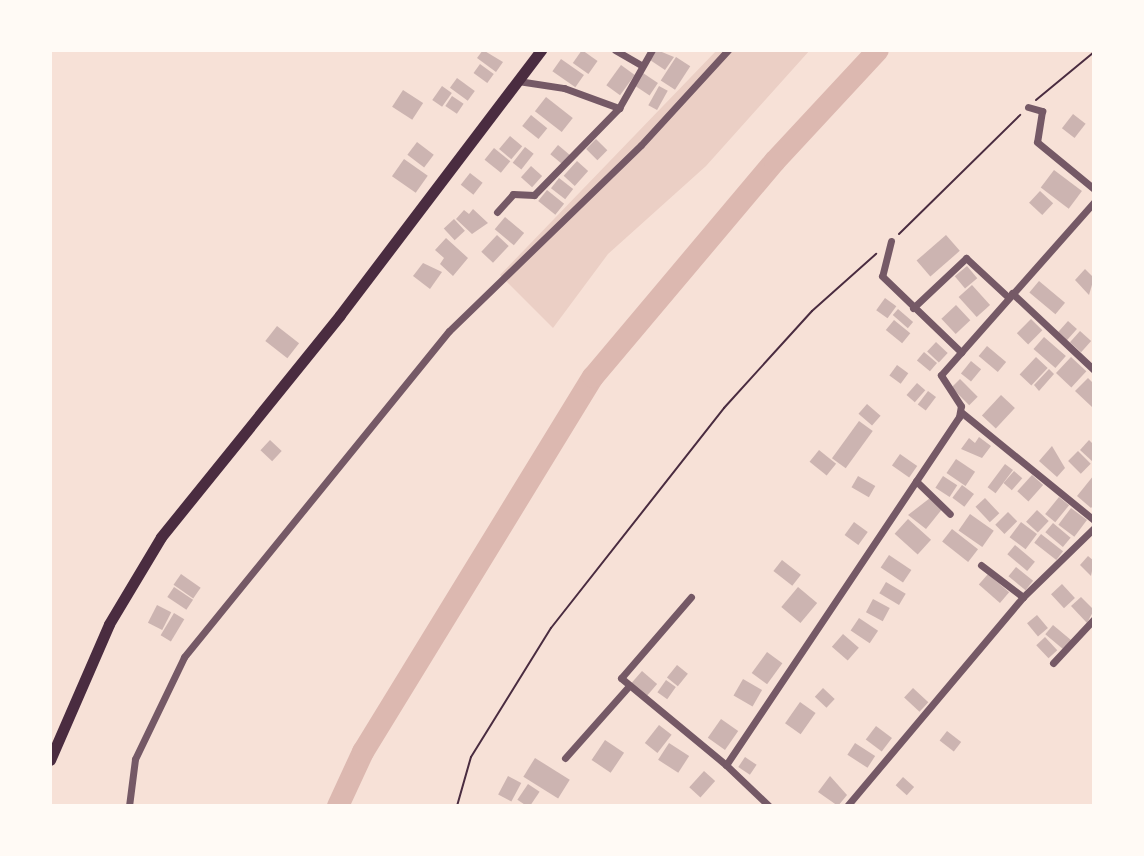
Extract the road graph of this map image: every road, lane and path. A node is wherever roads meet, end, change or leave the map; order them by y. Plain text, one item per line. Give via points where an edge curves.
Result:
1 (541, 50) edge
2 (615, 50) edge
3 (652, 50) edge
4 (728, 50) edge
5 (1094, 52) edge
6 (641, 65) junction
7 (518, 81) junction
8 (1028, 107) junction
9 (619, 108) junction
10 (1094, 189) edge
11 (1094, 202) edge
12 (497, 212) dead end
13 (891, 241) junction
14 (1010, 295) junction
15 (913, 308) junction
16 (961, 352) junction
17 (1094, 370) edge
18 (961, 412) junction
19 (916, 481) junction
20 (950, 514) dead end
21 (1094, 520) edge
22 (1094, 528) edge
23 (981, 565) dead end
24 (691, 597) dead end
25 (1023, 597) junction
26 (1094, 619) edge
27 (1053, 663) dead end
28 (628, 687) junction
29 (565, 758) dead end
30 (50, 760) edge
31 (726, 765) junction
32 (129, 806) edge
33 (457, 806) edge
34 (768, 806) edge
35 (847, 806) edge

1 - 7 main road
2 - 6 street
3 - 6 street
4 - 32 street via 641,145 449,331 193,645 135,759
5 - 8 path
6 - 9 street
7 - 9 street via 564,88
7 - 30 main road via 340,315 214,466 134,576
8 - 10 street via 1042,111 1037,142
8 - 13 path
9 - 12 street via 534,195 513,194
11 - 14 street
13 - 15 street via 882,276
13 - 33 path via 812,311 724,408 551,628 478,743
14 - 15 street via 966,258
14 - 16 street
14 - 17 street
15 - 16 street
16 - 18 street via 941,378
18 - 19 street
18 - 21 street
19 - 20 street
19 - 31 street
22 - 25 street
23 - 25 street
24 - 28 street via 622,674
25 - 35 street
26 - 27 street
28 - 29 street
28 - 31 street
31 - 34 street

